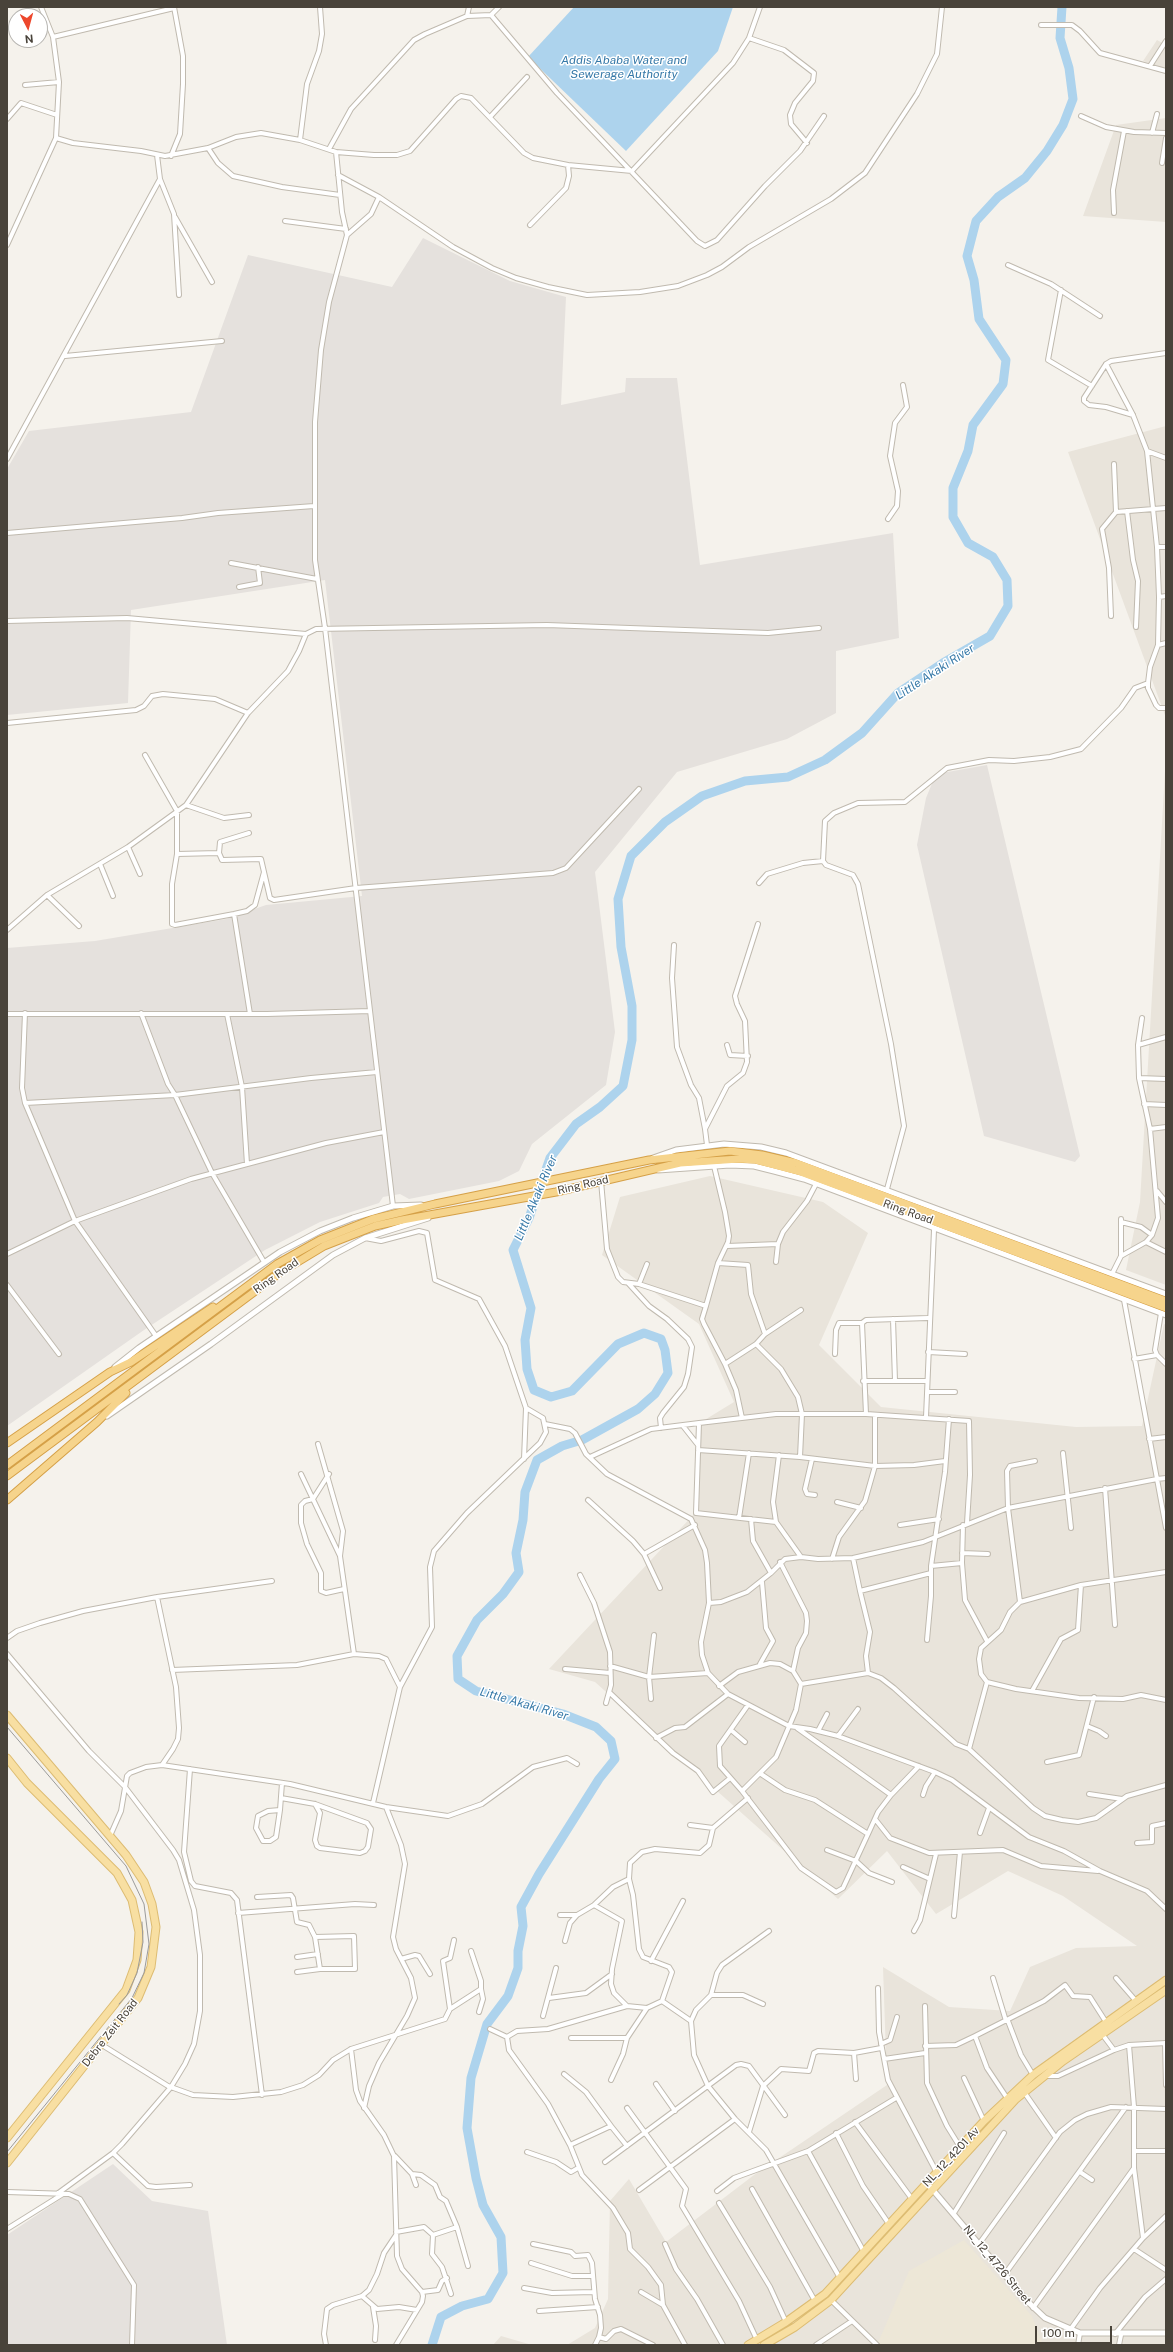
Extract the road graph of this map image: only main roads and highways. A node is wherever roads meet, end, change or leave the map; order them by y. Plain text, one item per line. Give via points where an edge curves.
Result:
1 (234, 1295) junction
2 (1166, 1301) edge
3 (1164, 1312) edge
4 (135, 1382) junction
5 (7, 1443) edge
6 (7, 1465) edge
7 (7, 1476) edge
8 (7, 1500) edge
9 (7, 1715) edge
10 (7, 1758) edge
11 (1166, 1980) edge
12 (1166, 1990) edge
13 (7, 2138) edge
14 (7, 2163) edge
15 (748, 2345) edge
16 (764, 2345) edge

1 - 2 highway, Ring Road via 277,1264 320,1240 373,1219 649,1160 730,1151 762,1154 796,1163
1 - 5 highway via 196,1316 131,1362 110,1372
1 - 6 highway, Ring Road
3 - 4 highway, Ring Road via 798,1171 739,1158 680,1163 556,1192 375,1226 303,1257
4 - 7 highway, Ring Road
4 - 8 highway via 97,1422
9 - 14 main road, Debre Zeit Road via 126,1855 144,1882 152,1904 156,1927 156,1943 145,1985 133,2006
10 - 13 main road, Debre Zeit Road via 27,1783 117,1873 132,1900 138,1932 137,1960 126,1990
11 - 15 main road, NL_12_4201 Av via 1033,2075 984,2121 816,2302
12 - 16 main road, NL_12_4201 Av via 1024,2092 831,2300 795,2327

